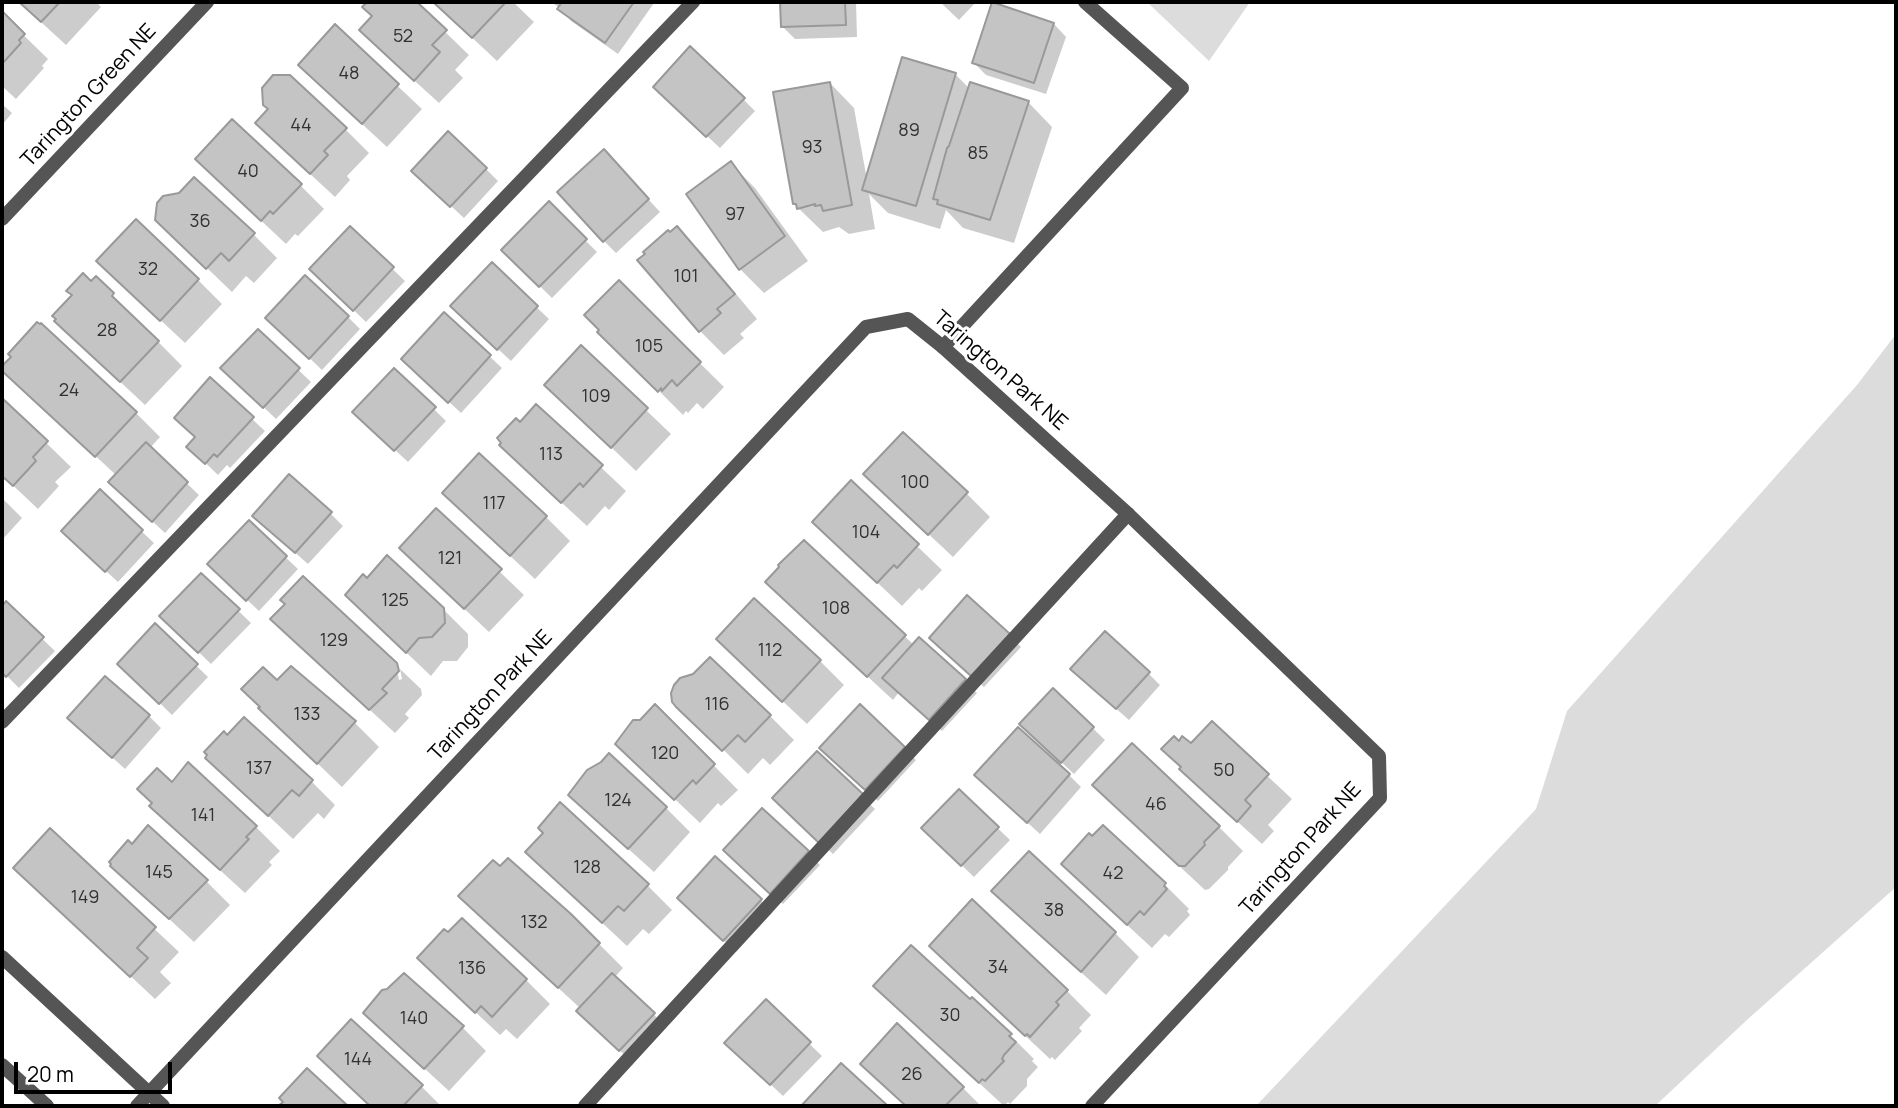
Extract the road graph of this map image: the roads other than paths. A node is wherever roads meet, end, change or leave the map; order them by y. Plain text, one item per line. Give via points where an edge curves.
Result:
1 (207, 2) edge
2 (693, 2) edge
3 (1085, 2) edge
4 (2, 219) edge
5 (943, 347) junction
6 (1128, 514) junction
7 (2, 722) edge
8 (2, 957) edge
9 (2, 1065) edge
10 (149, 1093) junction
11 (47, 1106) edge
12 (137, 1106) edge
13 (163, 1106) edge
14 (586, 1106) edge
15 (1092, 1106) edge

1 - 4 street, Tarington Green NE
2 - 7 street
3 - 5 street via 1182,88
5 - 6 street, Tarington Park NE
5 - 10 street, Tarington Park NE via 908,319 866,327
6 - 14 street
6 - 15 street, Tarington Park NE via 1379,757 1380,798
8 - 10 street
9 - 11 street
10 - 12 street, Tarington Park NE
10 - 13 street

